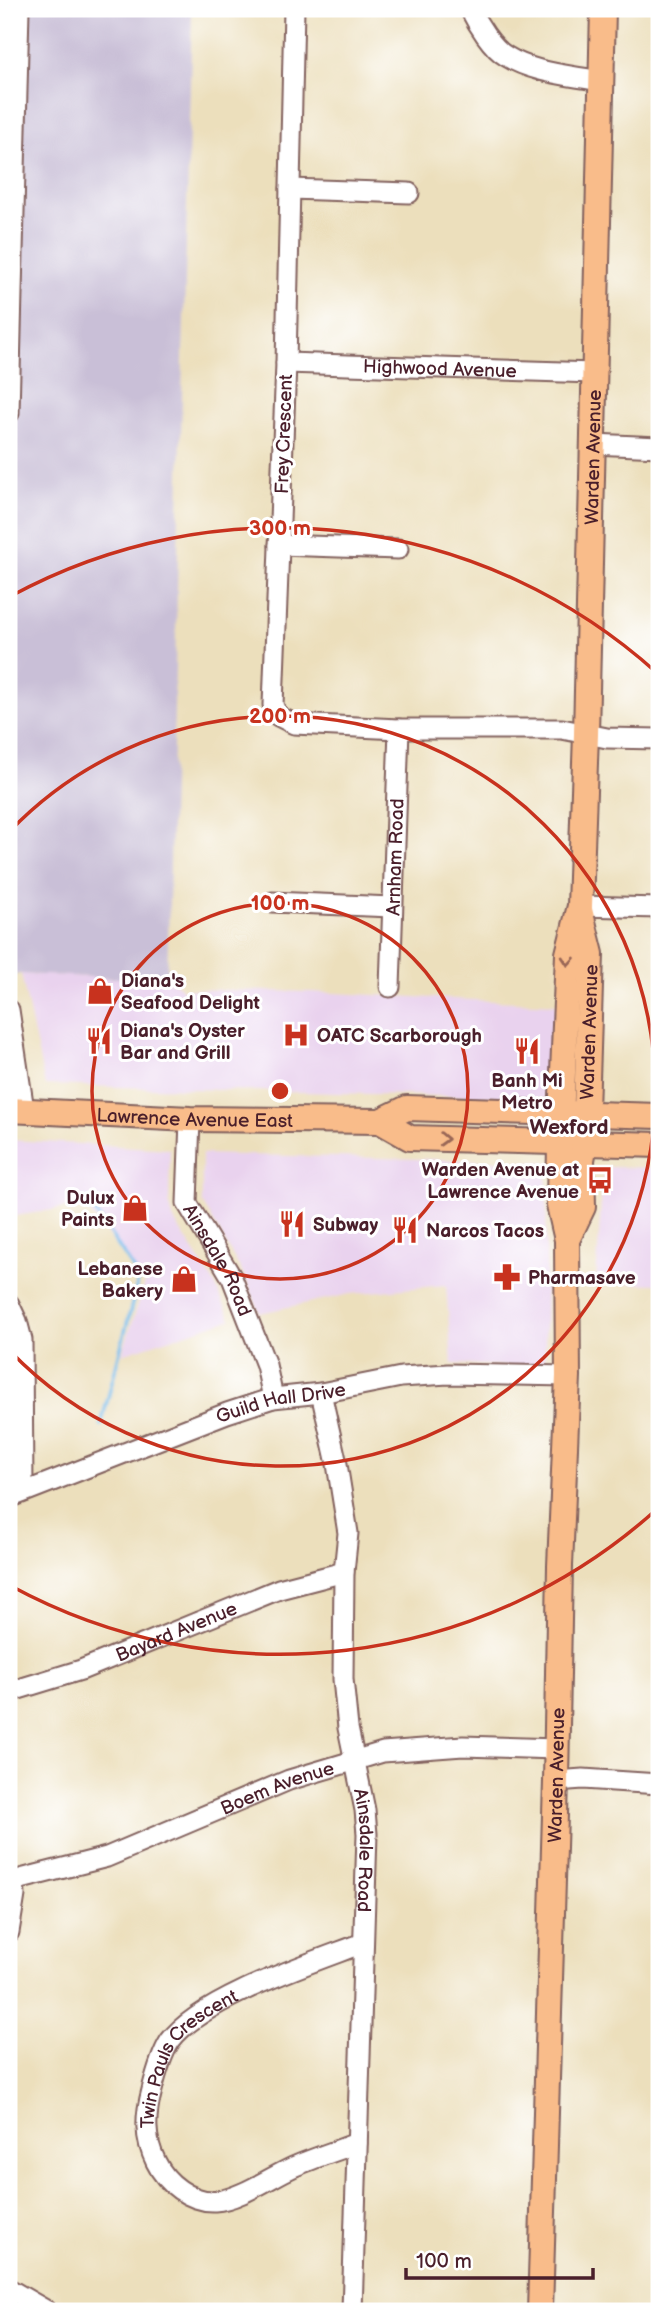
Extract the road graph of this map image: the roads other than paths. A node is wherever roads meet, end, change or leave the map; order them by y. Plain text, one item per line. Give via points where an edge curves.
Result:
1 (19, 9) edge
2 (294, 9) edge
3 (470, 9) edge
4 (603, 9) edge
5 (600, 81) junction
6 (290, 189) junction
7 (409, 193) dead end
8 (286, 363) junction
9 (594, 373) junction
10 (9, 413) edge
11 (593, 444) junction
12 (659, 447) edge
13 (279, 545) junction
14 (398, 549) dead end
15 (399, 729) junction
16 (586, 734) junction
17 (659, 739) edge
18 (272, 902) dead end
19 (580, 906) junction
20 (392, 907) junction
21 (659, 908) edge
22 (390, 987) dead end
23 (9, 1010) edge
24 (16, 1110) edge
25 (574, 1113) junction
26 (659, 1116) edge
27 (190, 1119) junction
28 (380, 1121) junction
29 (560, 1143) junction
30 (585, 1143) junction
31 (659, 1145) edge
32 (568, 1240) junction
33 (9, 1304) edge
34 (568, 1376) junction
35 (321, 1393) junction
36 (273, 1398) junction
37 (16, 1495) edge
38 (344, 1572) junction
39 (9, 1692) edge
40 (557, 1749) junction
41 (355, 1760) junction
42 (556, 1781) junction
43 (659, 1784) edge
44 (11, 1882) edge
45 (9, 1932) edge
46 (363, 1943) junction
47 (357, 2143) junction
48 (9, 2289) edge
49 (47, 2311) edge
50 (352, 2311) edge
51 (540, 2311) edge

1 - 10 street
2 - 6 street, Frey Crescent
3 - 5 street via 504,55 535,69
4 - 5 main road, Warden Avenue
5 - 9 main road, Warden Avenue
6 - 7 street
6 - 8 street, Frey Crescent
8 - 9 street, Highwood Avenue
8 - 13 street, Frey Crescent
9 - 11 main road, Warden Avenue
11 - 12 street
11 - 16 main road, Warden Avenue
13 - 14 street
13 - 15 street, Frey Crescent via 273,705 278,716 294,724
15 - 16 street, Frey Crescent via 562,729
15 - 20 street, Arnham Road
16 - 17 street, Frey Crescent
16 - 19 main road, Warden Avenue
18 - 20 street
19 - 21 street
19 - 25 main road, Warden Avenue via 591,954
20 - 22 street, Arnham Road
23 - 24 street
24 - 27 main road, Lawrence Avenue East
25 - 26 main road, Lawrence Avenue East
25 - 28 main road, Lawrence Avenue East via 407,1108
25 - 29 main road, Warden Avenue
25 - 30 main road, Warden Avenue
27 - 28 main road, Lawrence Avenue East
27 - 36 street, Ainsdale Road via 187,1203 232,1278
28 -> 29 main road, Lawrence Avenue East via 410,1138
29 - 30 main road, Lawrence Avenue East
29 - 32 main road, Warden Avenue via 559,1205
30 - 31 main road, Lawrence Avenue East
30 - 32 main road, Warden Avenue via 583,1207
32 - 34 main road, Warden Avenue
33 - 37 street via 22,1340
34 - 35 street, Guild Hall Drive via 401,1377
34 - 40 main road, Warden Avenue
35 - 36 street, Guild Hall Drive
35 - 38 street, Ainsdale Road via 348,1533
36 - 37 street, Guild Hall Drive
38 - 39 street, Bayard Avenue via 279,1589 81,1670
38 - 41 street, Ainsdale Road via 343,1679
40 - 41 street, Boem Avenue via 438,1748 383,1752
40 - 42 main road, Warden Avenue
41 - 44 street, Boem Avenue via 289,1780 107,1857
41 - 46 street, Ainsdale Road via 367,1834
42 - 43 street
42 - 51 main road, Warden Avenue
44 - 45 street via 15,1895
46 - 47 street, Ainsdale Road
46 - 47 street, Twin Pauls Crescent via 236,1994 200,2014 171,2040 151,2093 145,2129 164,2176 183,2193 215,2201
47 - 50 street, Ainsdale Road
48 - 49 street

